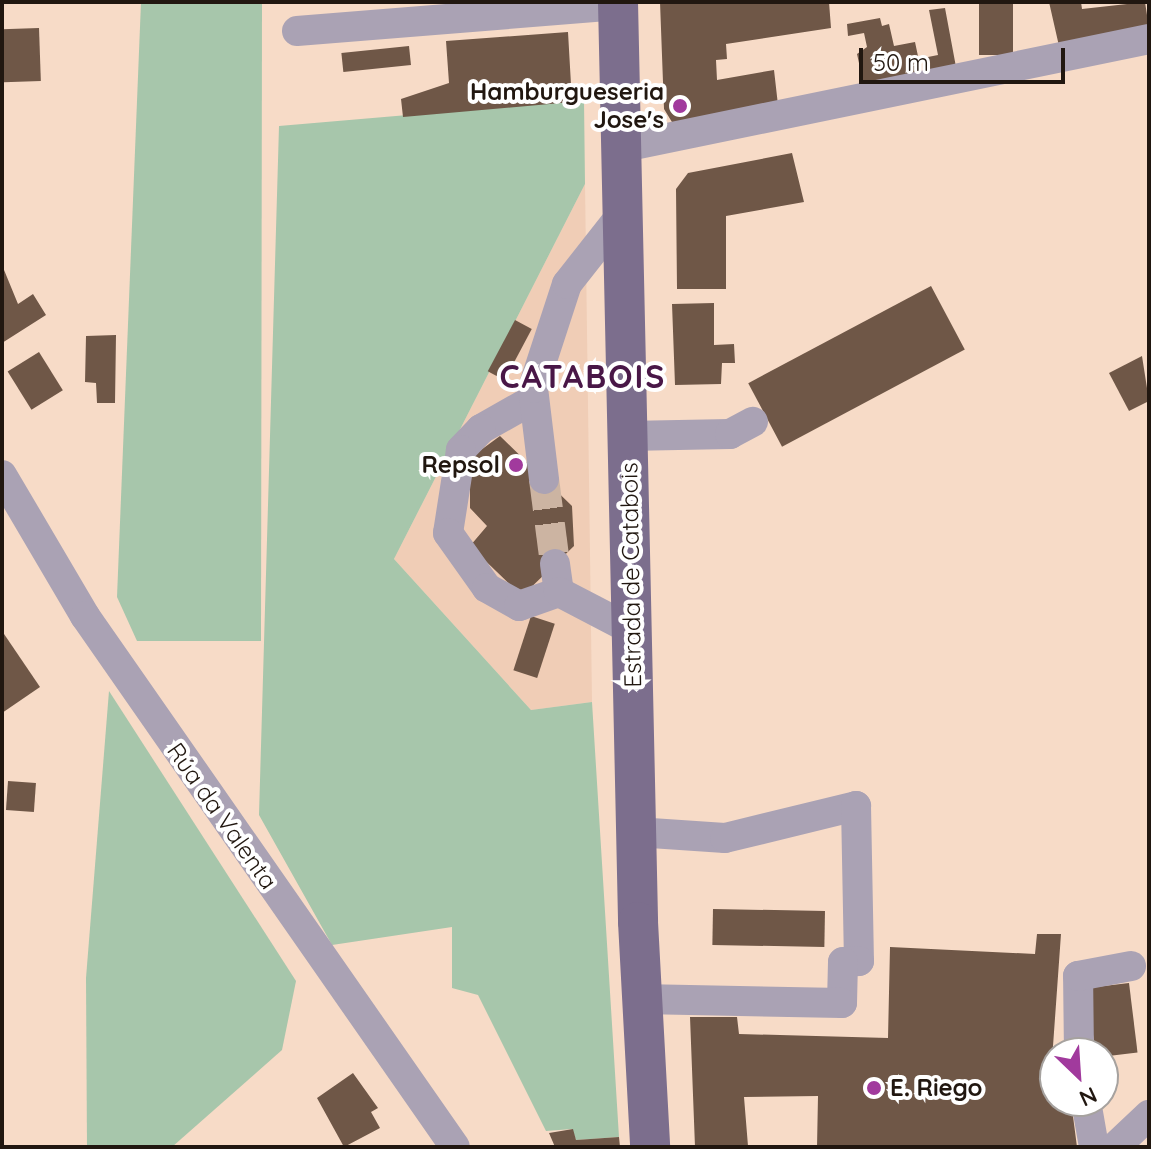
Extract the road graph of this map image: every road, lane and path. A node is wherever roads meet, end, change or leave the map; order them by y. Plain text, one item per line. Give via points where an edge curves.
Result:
1 (618, 4) edge
2 (297, 31) dead end
3 (1149, 39) edge
4 (619, 148) junction
5 (622, 214) junction
6 (534, 399) junction
7 (753, 422) dead end
8 (627, 436) junction
9 (2, 475) edge
10 (544, 479) tunnel mouth
11 (632, 630) junction
12 (636, 832) junction
13 (1131, 966) dead end
14 (640, 999) junction
15 (1079, 1037) edge
16 (1149, 1115) edge
17 (1089, 1117) edge
18 (455, 1147) edge
19 (650, 1147) edge
20 (1094, 1147) edge
21 (1115, 1147) edge

1 - 2 street
1 - 4 main road, Estrada de Catabois
3 - 4 street
4 - 5 main road, Estrada de Catabois
5 - 6 street via 567,284
5 - 8 main road, Estrada de Catabois
6 - 10 street
6 - 11 street via 481,429 461,450 448,533 487,588 519,606 557,578
7 - 8 street via 730,434
8 - 11 main road, Estrada de Catabois
9 - 18 street, Rúa da Valenta via 85,616
11 - 12 main road, Estrada de Catabois
12 - 14 main road, Estrada de Catabois
12 - 14 street via 725,838 856,806 859,961 843,962 842,1003
13 - 15 street via 1078,976
14 - 19 main road, Estrada de Catabois
16 - 21 street
17 - 20 street

